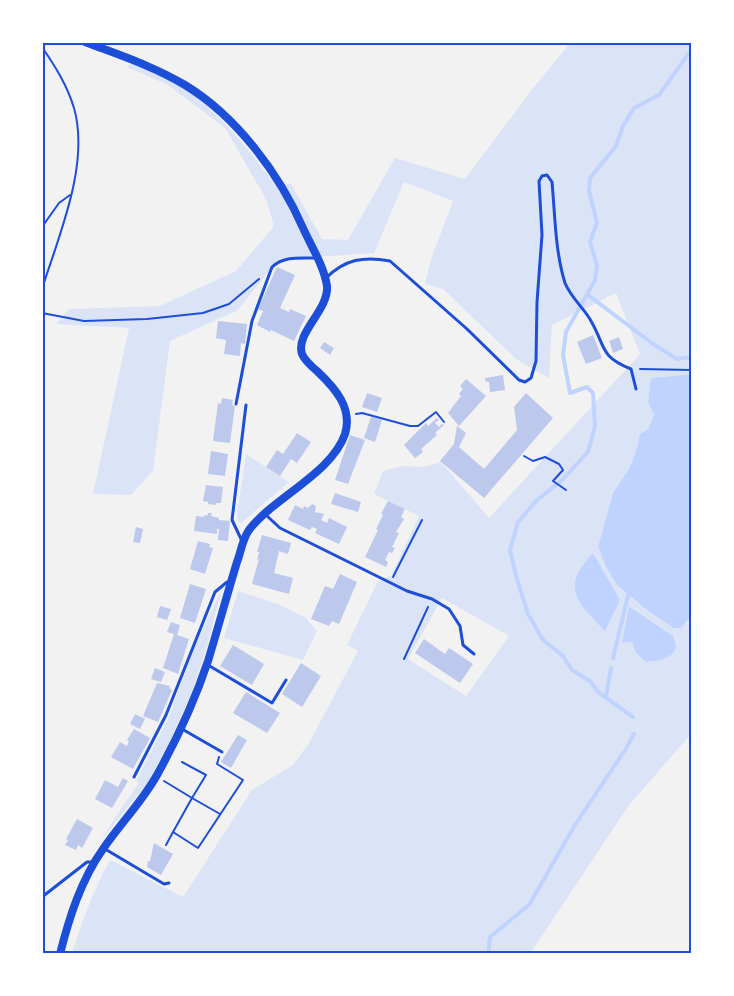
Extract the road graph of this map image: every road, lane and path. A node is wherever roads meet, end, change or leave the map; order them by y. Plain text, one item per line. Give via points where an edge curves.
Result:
1 (85, 42) edge
2 (42, 46) edge
3 (70, 195) junction
4 (42, 227) edge
5 (317, 258) junction
6 (272, 267) junction
7 (325, 279) junction
8 (42, 289) edge
9 (42, 314) edge
10 (631, 369) junction
11 (692, 370) edge
12 (636, 389) dead end
13 (237, 404) dead end
14 (246, 405) dead end
15 (347, 416) junction
16 (444, 422) dead end
17 (524, 456) dead end
18 (566, 490) dead end
19 (265, 514) junction
20 (422, 520) dead end
21 (243, 543) junction
22 (231, 579) junction
23 (390, 582) junction
24 (432, 598) junction
25 (474, 654) dead end
26 (404, 659) dead end
27 (207, 664) junction
28 (286, 680) dead end
29 (181, 728) junction
30 (222, 752) joint
31 (183, 762) dead end
32 (134, 777) dead end
33 (156, 777) junction
34 (192, 798) junction
35 (220, 814) junction
36 (174, 832) junction
37 (166, 845) dead end
38 (103, 848) junction
39 (95, 863) junction
40 (170, 883) dead end
41 (42, 897) edge
42 (60, 954) edge

1 - 5 street via 170,77 230,118 295,210
2 - 3 path via 63,79 74,110 78,140
3 - 4 path via 59,203
3 - 8 path
5 - 6 lane via 285,259
5 - 7 street
6 - 9 path via 229,304 203,313 84,321
6 - 13 lane via 252,321
7 - 10 lane via 336,268 357,259 390,261 525,382 531,378 536,361 542,235 539,181 546,175 552,182 558,249 566,284 610,359
7 - 15 street via 326,298 303,340 302,352 337,392
10 - 11 path
10 - 12 lane
14 - 21 lane via 232,520
15 - 16 path via 362,413 418,426 436,412
15 - 19 street via 346,432 336,452
17 - 18 path via 533,461 545,457 559,464 563,470 553,481
19 - 21 street via 249,530
19 - 23 lane via 280,528
20 - 23 path
21 - 22 street
22 - 27 street
22 - 32 lane via 214,592 166,715
23 - 24 lane
24 - 25 lane via 449,609 460,626 463,645
24 - 26 path
27 - 28 lane via 272,703
27 - 29 street
29 - 30 lane
29 - 33 street
30 - 35 path via 217,764 243,780
31 - 34 path via 206,775
33 - 34 path
33 - 38 street
34 - 35 path
34 - 36 path
35 - 36 path via 198,848
36 - 37 path
38 - 39 street
38 - 40 lane via 164,884
39 - 41 lane via 87,862
39 - 42 street via 71,914

